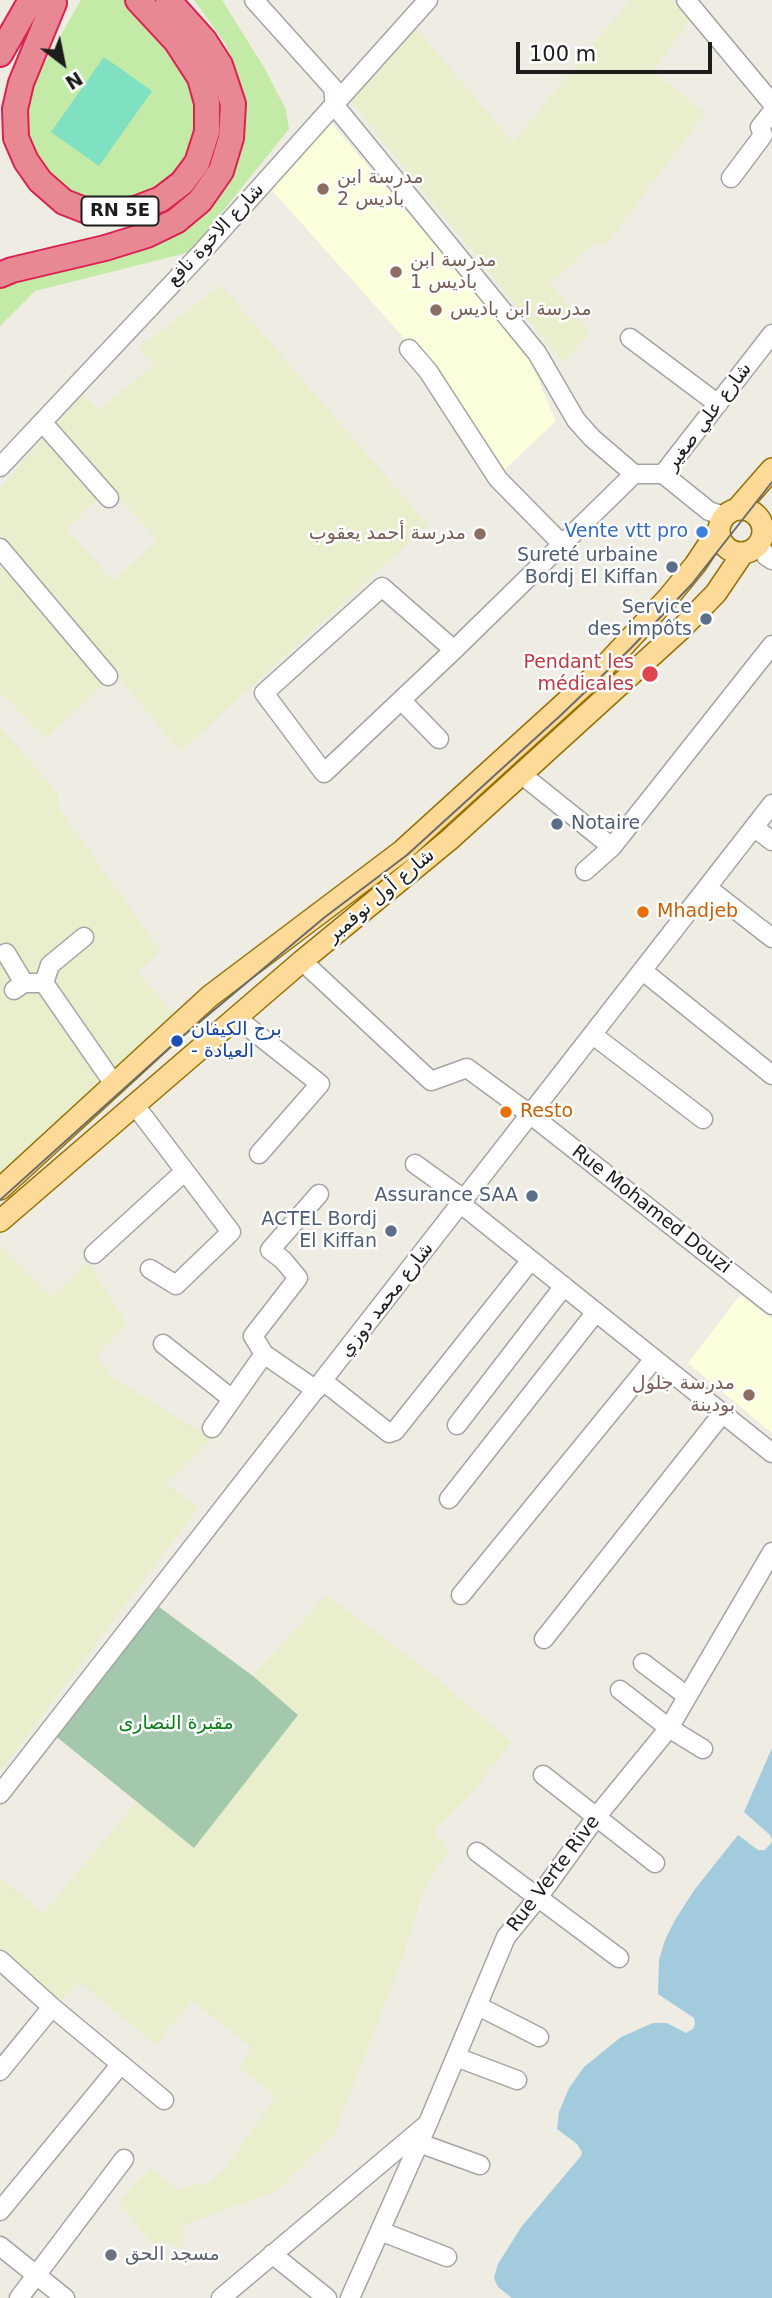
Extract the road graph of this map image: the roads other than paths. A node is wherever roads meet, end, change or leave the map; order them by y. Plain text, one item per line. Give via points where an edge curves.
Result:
1 (138, 0) edge
2 (167, 0) edge
3 (254, 0) edge
4 (428, 0) edge
5 (687, 0) edge
6 (47, 1) edge
7 (0, 54) edge
8 (772, 103) edge
9 (0, 104) edge
10 (335, 106) junction
11 (772, 111) edge
12 (731, 177) dead end
13 (0, 275) edge
14 (772, 334) edge
15 (631, 338) dead end
16 (409, 348) dead end
17 (718, 404) junction
18 (43, 422) junction
19 (0, 467) edge
20 (772, 469) edge
21 (634, 474) junction
22 (663, 474) junction
23 (109, 498) dead end
24 (727, 518) junction
25 (762, 540) edge
26 (561, 543) junction
27 (0, 548) edge
28 (772, 645) edge
29 (454, 650) junction
30 (108, 676) dead end
31 (401, 699) junction
32 (439, 739) dead end
33 (521, 774) junction
34 (772, 804) edge
35 (755, 828) junction
36 (772, 841) edge
37 (612, 847) junction
38 (586, 870) dead end
39 (708, 888) junction
40 (84, 937) dead end
41 (772, 938) edge
42 (6, 953) dead end
43 (302, 961) junction
44 (643, 971) junction
45 (44, 983) junction
46 (238, 1019) junction
47 (593, 1035) junction
48 (772, 1075) edge
49 (114, 1084) junction
50 (134, 1104) junction
51 (531, 1115) junction
52 (704, 1119) dead end
53 (259, 1154) dead end
54 (415, 1164) dead end
55 (184, 1171) junction
56 (0, 1189) edge
57 (319, 1194) dead end
58 (463, 1202) junction
59 (0, 1221) edge
60 (94, 1254) dead end
61 (531, 1260) junction
62 (150, 1269) dead end
63 (564, 1286) junction
64 (772, 1305) edge
65 (596, 1312) junction
66 (163, 1344) dead end
67 (264, 1354) junction
68 (654, 1359) junction
69 (319, 1386) junction
70 (232, 1399) junction
71 (722, 1413) junction
72 (457, 1425) dead end
73 (212, 1428) dead end
74 (772, 1453) edge
75 (449, 1499) dead end
76 (772, 1552) edge
77 (461, 1595) dead end
78 (544, 1639) dead end
79 (643, 1663) dead end
80 (620, 1690) dead end
81 (687, 1696) junction
82 (669, 1728) junction
83 (703, 1749) dead end
84 (543, 1775) dead end
85 (0, 1794) edge
86 (597, 1816) junction
87 (477, 1852) dead end
88 (655, 1863) dead end
89 (537, 1899) junction
90 (620, 1958) dead end
91 (0, 1961) edge
92 (478, 2006) junction
93 (52, 2007) junction
94 (539, 2037) dead end
95 (456, 2057) junction
96 (121, 2064) junction
97 (0, 2071) edge
98 (517, 2080) dead end
99 (164, 2100) dead end
100 (428, 2123) junction
101 (419, 2143) junction
102 (124, 2159) dead end
103 (480, 2165) dead end
104 (0, 2211) edge
105 (380, 2231) junction
106 (0, 2246) edge
107 (272, 2254) junction
108 (447, 2257) dead end
109 (37, 2276) junction
110 (19, 2298) edge
111 (65, 2298) edge
112 (221, 2298) edge
113 (327, 2298) edge
114 (350, 2298) edge

1 - 6 highway, RN 5E via 176,41 200,78 207,103 207,132 197,163 182,183 161,199 113,212 87,211 64,202 40,181 16,138 15,108
2 - 13 highway, RN 5E via 220,65 233,104 221,171 201,201 176,221 147,235
3 - 10 street via 333,88
4 - 10 street, شارع الاخوة نافع
5 - 8 street
6 - 7 highway
6 - 9 highway
10 - 18 street, شارع الاخوة نافع
10 - 21 street via 537,353 576,420
11 - 12 street via 760,127 763,135
14 - 17 street, شارع علي صغير
15 - 17 street
16 - 26 street via 498,479
17 - 22 street, شارع علي صغير
18 - 19 street, شارع الاخوة نافع
18 - 23 street
20 - 24 main road, شارع أول نوفمبر
21 - 22 street
21 - 26 street
22 - 24 street, شارع علي صغير via 709,511
24 - 25 main road via 749,510 757,515
24 - 25 main road via 722,542 733,552
24 - 49 main road, شارع أول نوفمبر via 668,598 600,671 402,851 210,996
25 - 33 main road, شارع أول نوفمبر via 682,628
26 - 29 street
27 - 30 street
28 - 37 street
29 - 31 street
29 - 31 street via 382,587 264,693 324,772
31 - 32 street
33 - 37 street
33 - 43 main road, شارع أول نوفمبر
34 - 35 street, شارع محمد دوزي
35 - 36 street
35 - 39 street, شارع محمد دوزي
37 - 38 street
39 - 41 street
39 - 44 street, شارع محمد دوزي
40 - 45 street via 50,965
42 - 45 street via 19,987
43 - 46 main road, شارع أول نوفمبر
43 - 51 street, Rue Mohamed Douzi via 431,1081 467,1068
44 - 47 street, شارع محمد دوزي
44 - 48 street
45 - 49 street
46 - 50 main road, شارع أول نوفمبر
46 - 53 street via 320,1084
47 - 51 street, شارع محمد دوزي
47 - 52 street
49 - 56 main road, شارع أول نوفمبر
50 - 55 street
50 - 59 main road, شارع أول نوفمبر
51 - 58 street, شارع محمد دوزي
51 - 64 street, Rue Mohamed Douzi
54 - 58 street
55 - 60 street
55 - 62 street via 231,1232 176,1285
57 - 67 street via 271,1250 298,1278 253,1336
58 - 61 street
58 - 69 street, شارع محمد دوزي
61 - 63 street
61 - 69 street via 395,1431 389,1433
63 - 65 street
63 - 72 street
65 - 68 street
65 - 75 street
66 - 70 street
67 - 69 street
67 - 70 street
68 - 71 street
68 - 77 street
69 - 85 street, شارع محمد دوزي
70 - 73 street
71 - 74 street
71 - 78 street
76 - 81 street, Rue Verte Rive
79 - 81 street
80 - 82 street
81 - 82 street, Rue Verte Rive
82 - 83 street
82 - 86 street, Rue Verte Rive
84 - 86 street
86 - 88 street
86 - 89 street, Rue Verte Rive
87 - 89 street
89 - 90 street
89 - 92 street, Rue Verte Rive via 506,1937
91 - 93 street
92 - 94 street
92 - 95 street, Rue Verte Rive
93 - 96 street
93 - 97 street
95 - 98 street
95 - 100 street, Rue Verte Rive
96 - 99 street
96 - 104 street
100 - 101 street, Rue Verte Rive
100 - 107 street
101 - 103 street
101 - 105 street, Rue Verte Rive
102 - 109 street
105 - 108 street
105 - 114 street, Rue Verte Rive
106 - 109 street
107 - 112 street
107 - 113 street
109 - 110 street
109 - 111 street

